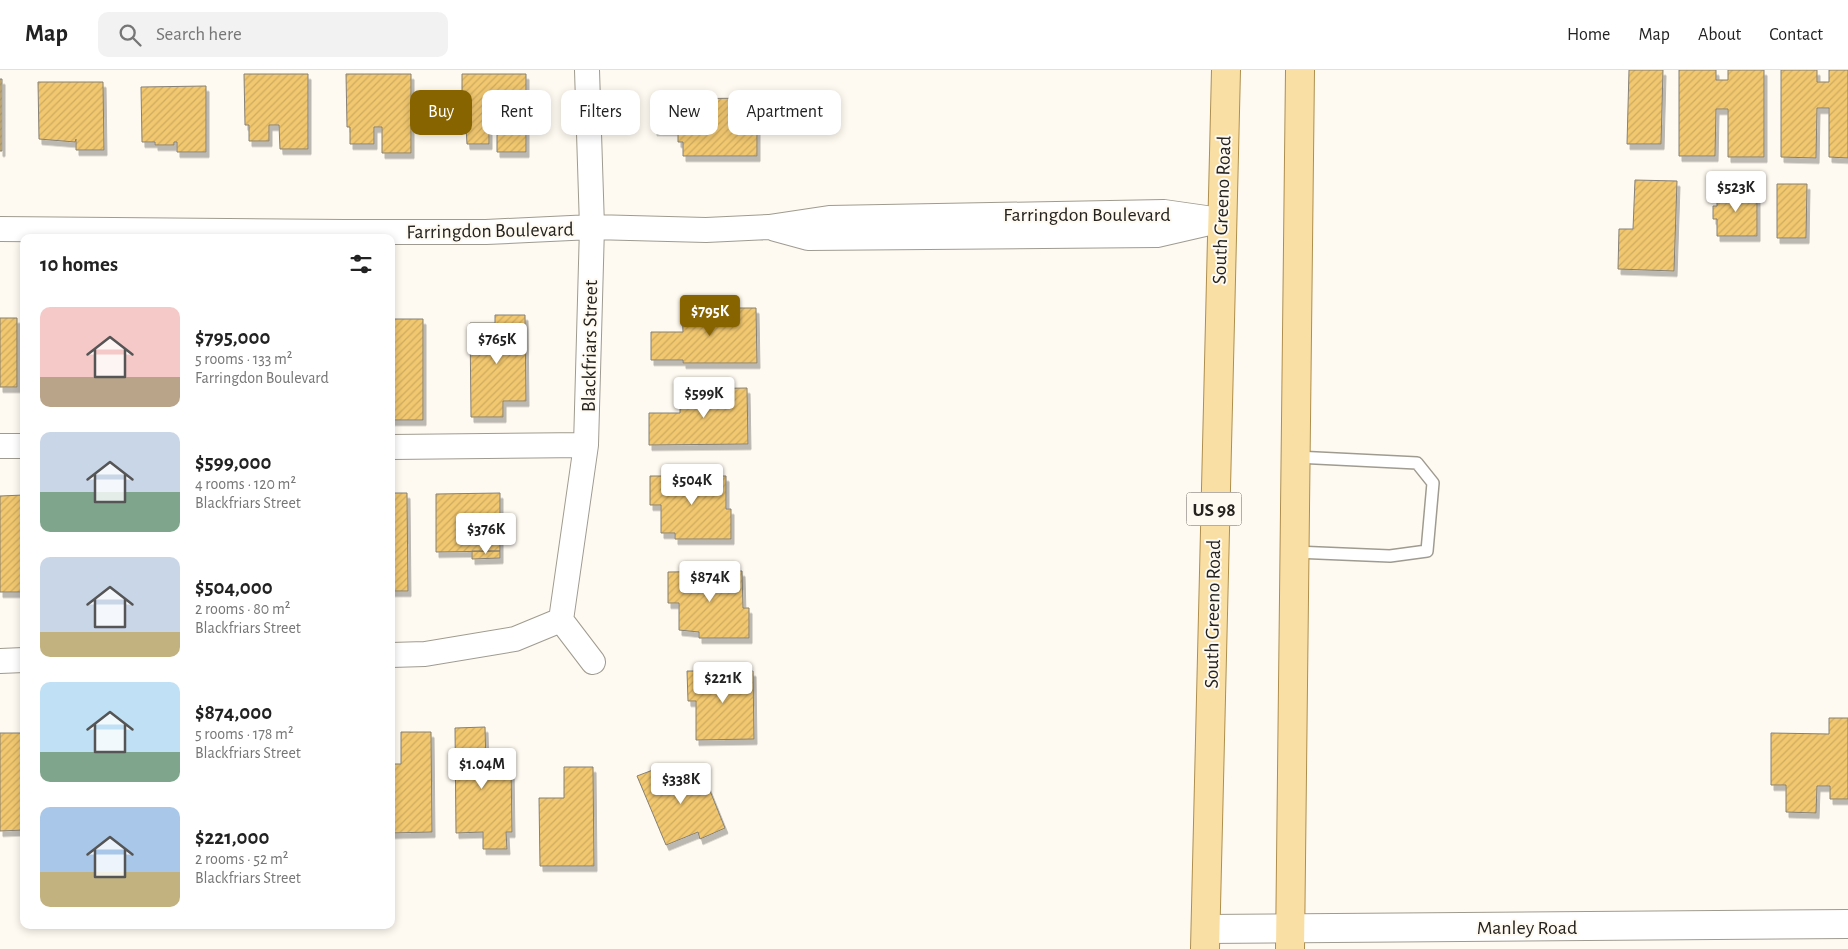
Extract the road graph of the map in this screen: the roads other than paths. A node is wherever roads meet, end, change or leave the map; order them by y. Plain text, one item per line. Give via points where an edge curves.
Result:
1 (587, 70) edge
2 (1226, 70) edge
3 (1300, 70) edge
4 (1220, 220) junction
5 (592, 227) junction
6 (0, 229) edge
7 (586, 445) junction
8 (0, 446) edge
9 (20, 446) edge
10 (395, 447) edge
11 (1296, 458) junction
12 (1295, 552) junction
13 (561, 620) junction
14 (395, 655) edge
15 (20, 660) edge
16 (0, 661) edge
17 (593, 662) dead end
18 (1848, 924) edge
19 (1205, 939) edge
20 (1290, 939) edge

1 - 5 street, Blackfriars Street
2 - 4 main road, South Greeno Road / US 98
3 - 11 main road
4 - 5 street, Farringdon Boulevard via 1157,235 808,238 769,227 706,230
4 - 19 main road, South Greeno Road / US 98
5 - 6 street, Farringdon Boulevard via 486,232
5 - 7 street, Blackfriars Street
7 - 10 street
7 - 13 street, Blackfriars Street
8 - 9 street
11 - 12 main road
11 - 12 lane via 1417,462 1433,483 1427,550 1390,556
12 - 20 main road
13 - 14 street via 515,639 425,654
13 - 17 street
15 - 16 street
18 - 20 street, Manley Road
19 - 20 street, Manley Road

